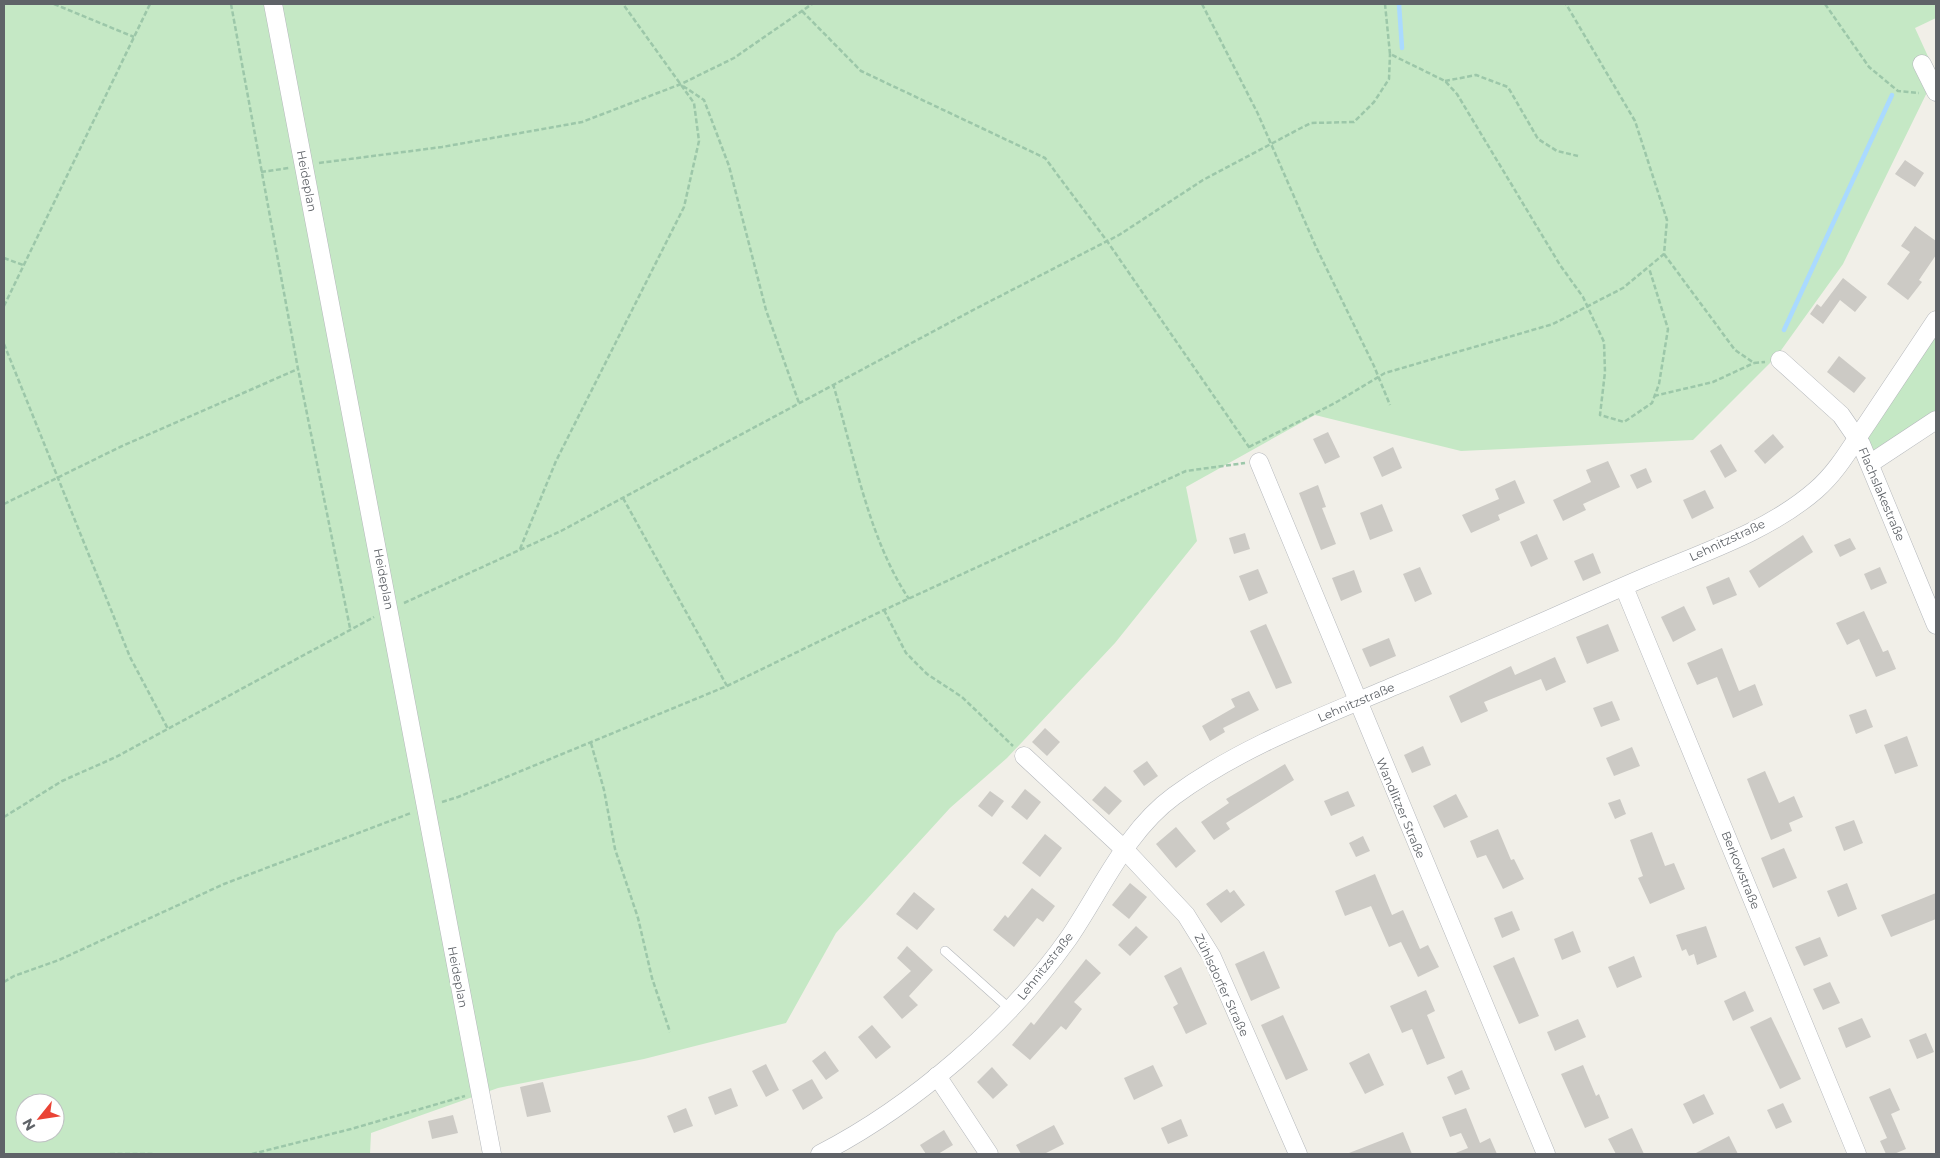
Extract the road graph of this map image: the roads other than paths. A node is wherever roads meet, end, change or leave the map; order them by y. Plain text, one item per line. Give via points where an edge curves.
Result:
1 (273, 4) edge
2 (1922, 64) dead end
3 (1936, 92) edge
4 (1936, 320) edge
5 (1780, 360) road end
6 (1936, 420) edge
7 (1857, 437) junction
8 (1259, 462) road end
9 (1871, 463) junction
10 (1624, 587) junction
11 (1936, 625) edge
12 (1357, 702) junction
13 (1024, 756) road end
14 (1124, 850) junction
15 (945, 951) dead end
16 (1010, 1009) junction
17 (937, 1076) junction
18 (492, 1154) edge
19 (820, 1154) edge
20 (989, 1154) edge
21 (1298, 1154) edge
22 (1546, 1154) edge
23 (1857, 1154) edge

1 - 18 street, Heideplan
2 - 3 street
4 - 7 street, Lehnitzstraße
5 - 7 street, Flachslakestraße via 1841,415
6 - 9 street
7 - 9 street, Flachslakestraße
7 - 10 street, Lehnitzstraße via 1829,477 1801,502 1756,528
8 - 12 street, Wandlitzer Straße
9 - 11 street, Flachslakestraße
10 - 12 street, Lehnitzstraße
10 - 23 street, Berkowstraße
12 - 14 street, Lehnitzstraße via 1283,733 1209,772 1161,806
12 - 22 street, Wandlitzer Straße
13 - 14 street, Zühlsdorfer Straße
14 - 16 street, Lehnitzstraße via 1067,940
14 - 21 street, Zühlsdorfer Straße via 1172,897 1200,936
15 - 16 lane
16 - 17 street, Lehnitzstraße
17 - 19 street, Lehnitzstraße via 878,1120
17 - 20 street

